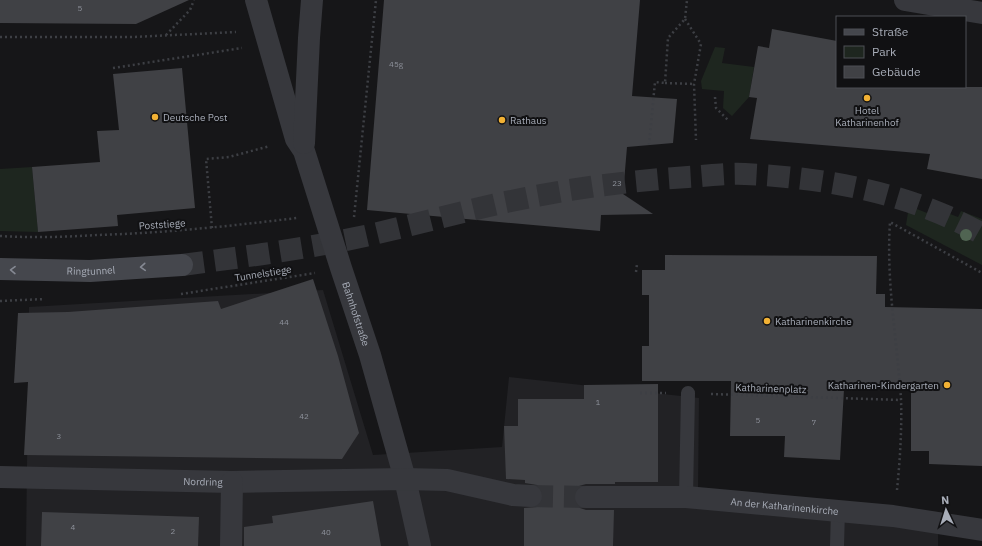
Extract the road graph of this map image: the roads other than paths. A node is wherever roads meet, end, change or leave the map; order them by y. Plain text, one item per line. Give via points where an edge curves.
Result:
1 (256, 0) edge
2 (312, 0) edge
3 (905, 0) edge
4 (982, 13) edge
5 (300, 145) junction
6 (182, 265) tunnel mouth
7 (0, 269) edge
8 (688, 393) road end
9 (0, 477) edge
10 (405, 479) junction
11 (232, 482) junction
12 (531, 496) tunnel mouth
13 (586, 497) tunnel mouth
14 (686, 497) junction
15 (838, 510) junction
16 (982, 530) edge
17 (231, 546) edge
18 (420, 546) edge
19 (837, 546) edge

1 - 5 street, Bahnhofstraße
2 - 5 street, Bahnhofstraße
3 - 4 street
5 - 10 street, Bahnhofstraße via 370,355
6 -> 7 main road, Ringtunnel via 90,271
8 - 14 lane
9 - 11 street, Nordring
10 - 11 street, Nordring
10 - 12 street via 447,480
10 - 18 street, Bahnhofstraße
11 - 17 street
13 - 14 street, An der Katharinenkirche
14 - 15 street, An der Katharinenkirche
15 - 16 street, An der Katharinenkirche
15 - 19 lane

